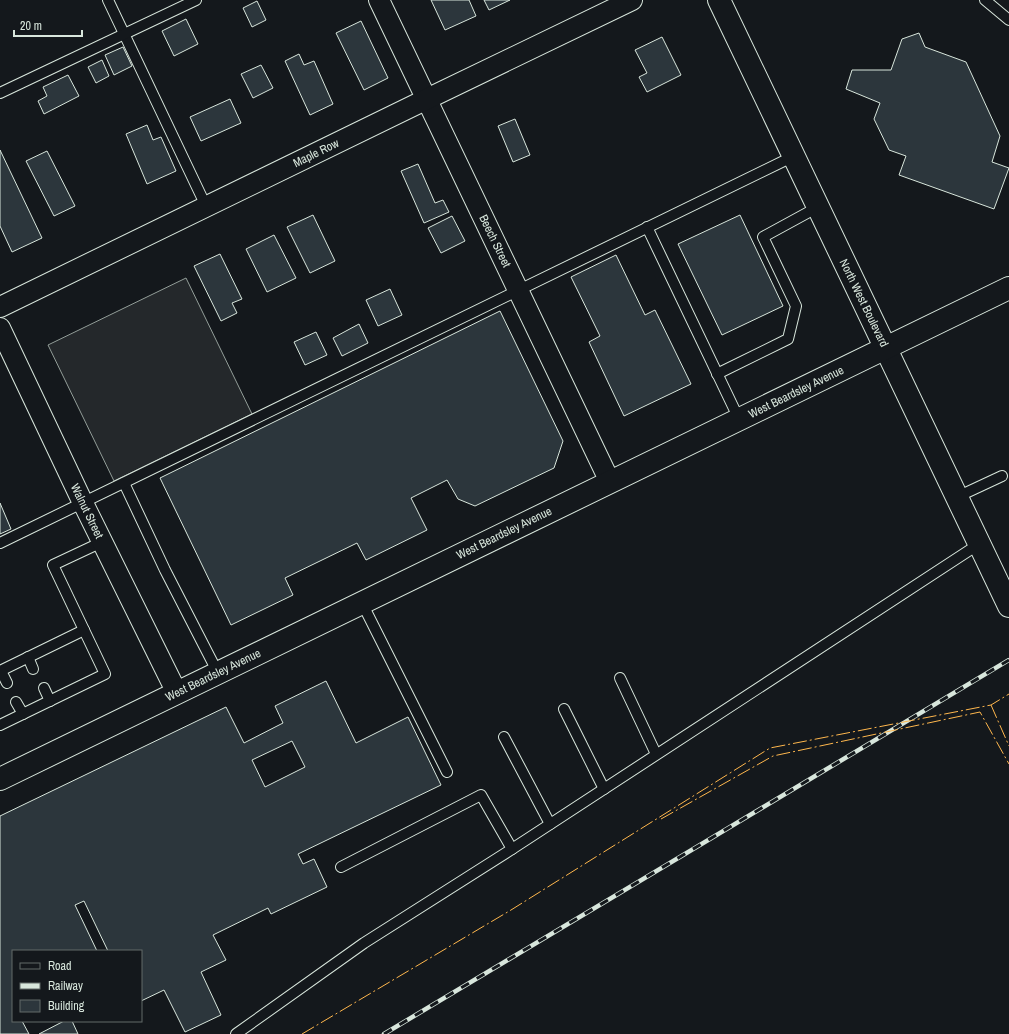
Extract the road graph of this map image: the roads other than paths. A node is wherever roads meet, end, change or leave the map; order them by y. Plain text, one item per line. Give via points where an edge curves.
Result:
1 (108, 0) edge
2 (196, 0) edge
3 (380, 0) edge
4 (632, 0) edge
5 (719, 0) edge
6 (985, 0) edge
7 (1009, 20) edge
8 (124, 34) junction
9 (0, 93) edge
10 (427, 99) junction
11 (794, 156) junction
12 (206, 206) junction
13 (818, 207) junction
14 (648, 227) junction
15 (1009, 288) edge
16 (518, 290) junction
17 (0, 307) edge
18 (0, 328) edge
19 (886, 348) junction
20 (717, 374) junction
21 (739, 420) junction
22 (1002, 476) dead end
23 (610, 482) junction
24 (124, 483) junction
25 (957, 497) junction
26 (83, 503) junction
27 (102, 542) junction
28 (0, 543) edge
29 (979, 544) junction
30 (362, 602) junction
31 (1009, 606) edge
32 (84, 630) junction
33 (28, 657) junction
34 (33, 668) dead end
35 (0, 671) edge
36 (218, 673) junction
37 (620, 678) dead end
38 (7, 683) dead end
39 (44, 688) dead end
40 (177, 693) junction
41 (50, 701) junction
42 (16, 702) dead end
43 (564, 710) dead end
44 (23, 714) junction
45 (0, 725) edge
46 (504, 737) dead end
47 (656, 754) junction
48 (447, 772) dead end
49 (0, 779) edge
50 (604, 789) junction
51 (550, 824) junction
52 (512, 849) junction
53 (341, 867) dead end
54 (236, 1034) edge

1 - 8 lane
2 - 8 lane
3 - 10 street, Beech Street
4 - 10 street, Maple Row
5 - 11 main road, North West Boulevard
6 - 7 lane
8 - 9 lane
8 - 12 lane
10 - 12 street, Maple Row
10 - 16 street, Beech Street
11 - 13 main road, North West Boulevard
11 - 14 lane
12 - 17 street, Maple Row
13 - 19 main road, North West Boulevard
13 - 20 lane via 763,237 796,306 788,338
14 - 16 lane
14 - 20 lane
15 - 19 main road, West Beardsley Avenue
16 - 23 street, Beech Street
16 - 24 lane
18 - 26 street, Walnut Street
19 - 21 main road, West Beardsley Avenue
19 - 25 main road, North West Boulevard
20 - 21 lane
21 - 23 main road, West Beardsley Avenue
22 - 25 lane
23 - 30 main road, West Beardsley Avenue
24 - 26 lane
24 - 36 lane
25 - 29 main road, North West Boulevard
26 - 27 street, Walnut Street
26 - 28 lane
27 - 32 lane via 53,565
27 - 40 street, Walnut Street
29 - 31 main road, North West Boulevard
29 - 47 lane
30 - 36 main road, West Beardsley Avenue
30 - 48 lane
32 - 33 lane
32 - 41 lane via 105,674
33 - 34 lane
33 - 35 lane
35 - 38 lane
36 - 40 main road, West Beardsley Avenue
37 - 47 lane
39 - 41 lane
40 - 49 main road, West Beardsley Avenue
41 - 44 lane
42 - 44 lane
43 - 50 lane
44 - 45 lane
46 - 51 lane
47 - 50 lane
50 - 51 lane
51 - 52 lane
52 - 53 lane via 481,795
52 - 54 lane via 364,943

